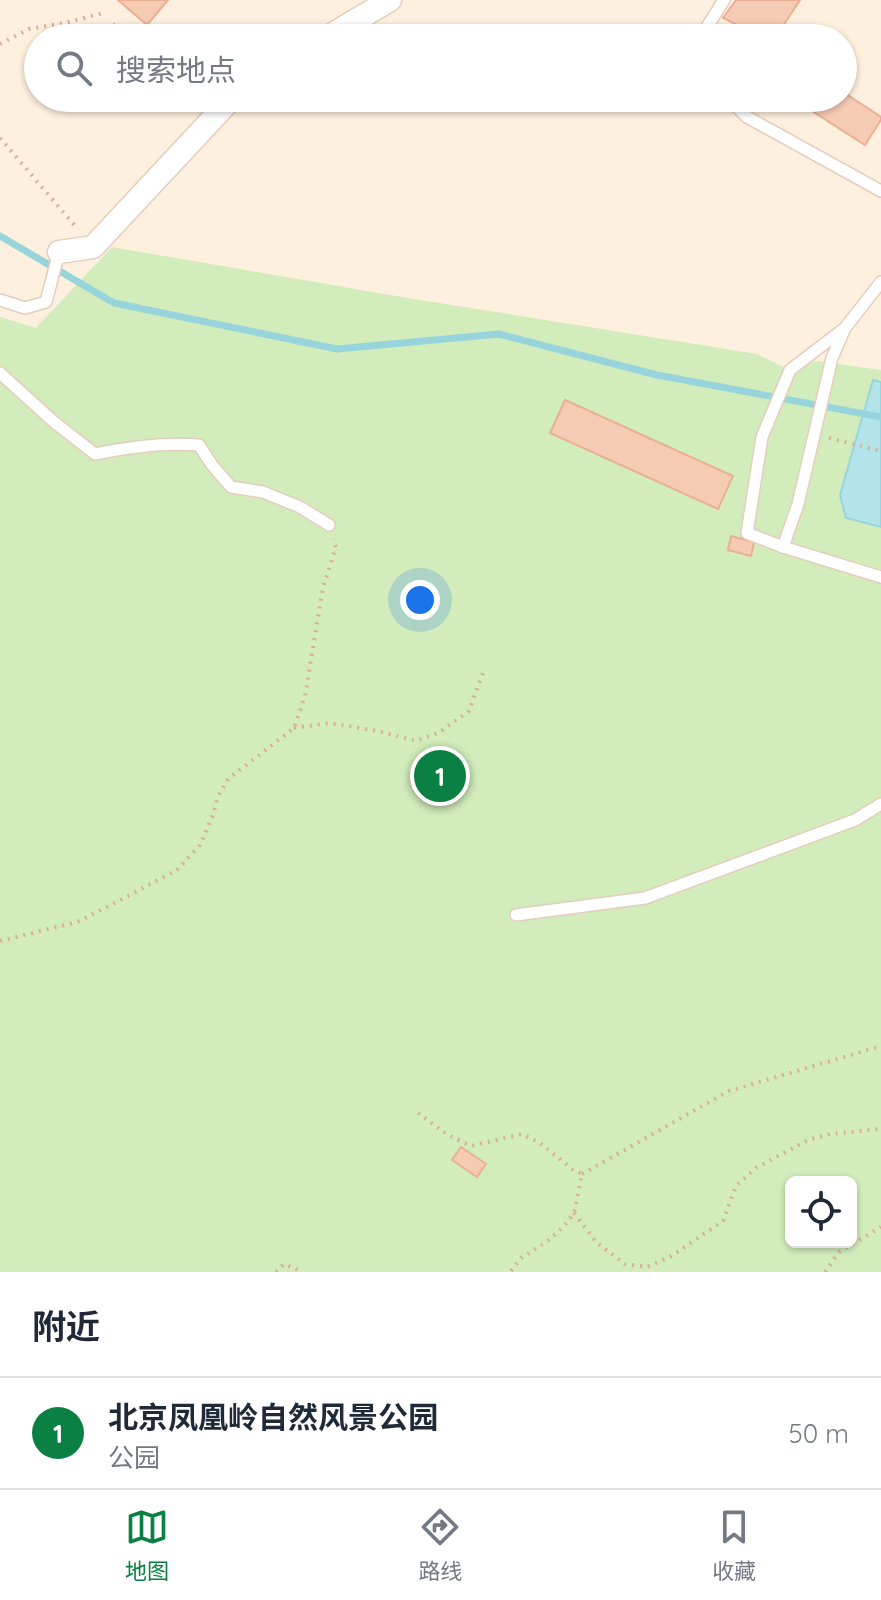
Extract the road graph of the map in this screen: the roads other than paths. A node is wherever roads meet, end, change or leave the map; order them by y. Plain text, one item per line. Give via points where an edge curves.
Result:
1 (390, 0) edge
2 (724, 0) edge
3 (350, 24) edge
4 (709, 24) edge
5 (219, 112) edge
6 (742, 112) edge
7 (881, 191) edge
8 (59, 252) joint
9 (881, 282) edge
10 (0, 300) edge
11 (845, 328) junction
12 (0, 373) edge
13 (329, 525) road end
14 (783, 547) junction
15 (881, 577) edge
16 (881, 804) edge
17 (516, 915) dead end

1 - 3 street
2 - 4 lane
5 - 8 street via 93,247
6 - 7 lane
8 - 10 lane via 46,302 25,308
9 - 11 lane
11 - 14 lane via 832,358
11 - 14 lane via 790,370 762,437 747,533
12 - 13 lane via 95,454 199,445 231,487 263,492
14 - 15 lane
16 - 17 lane via 855,820 645,898

